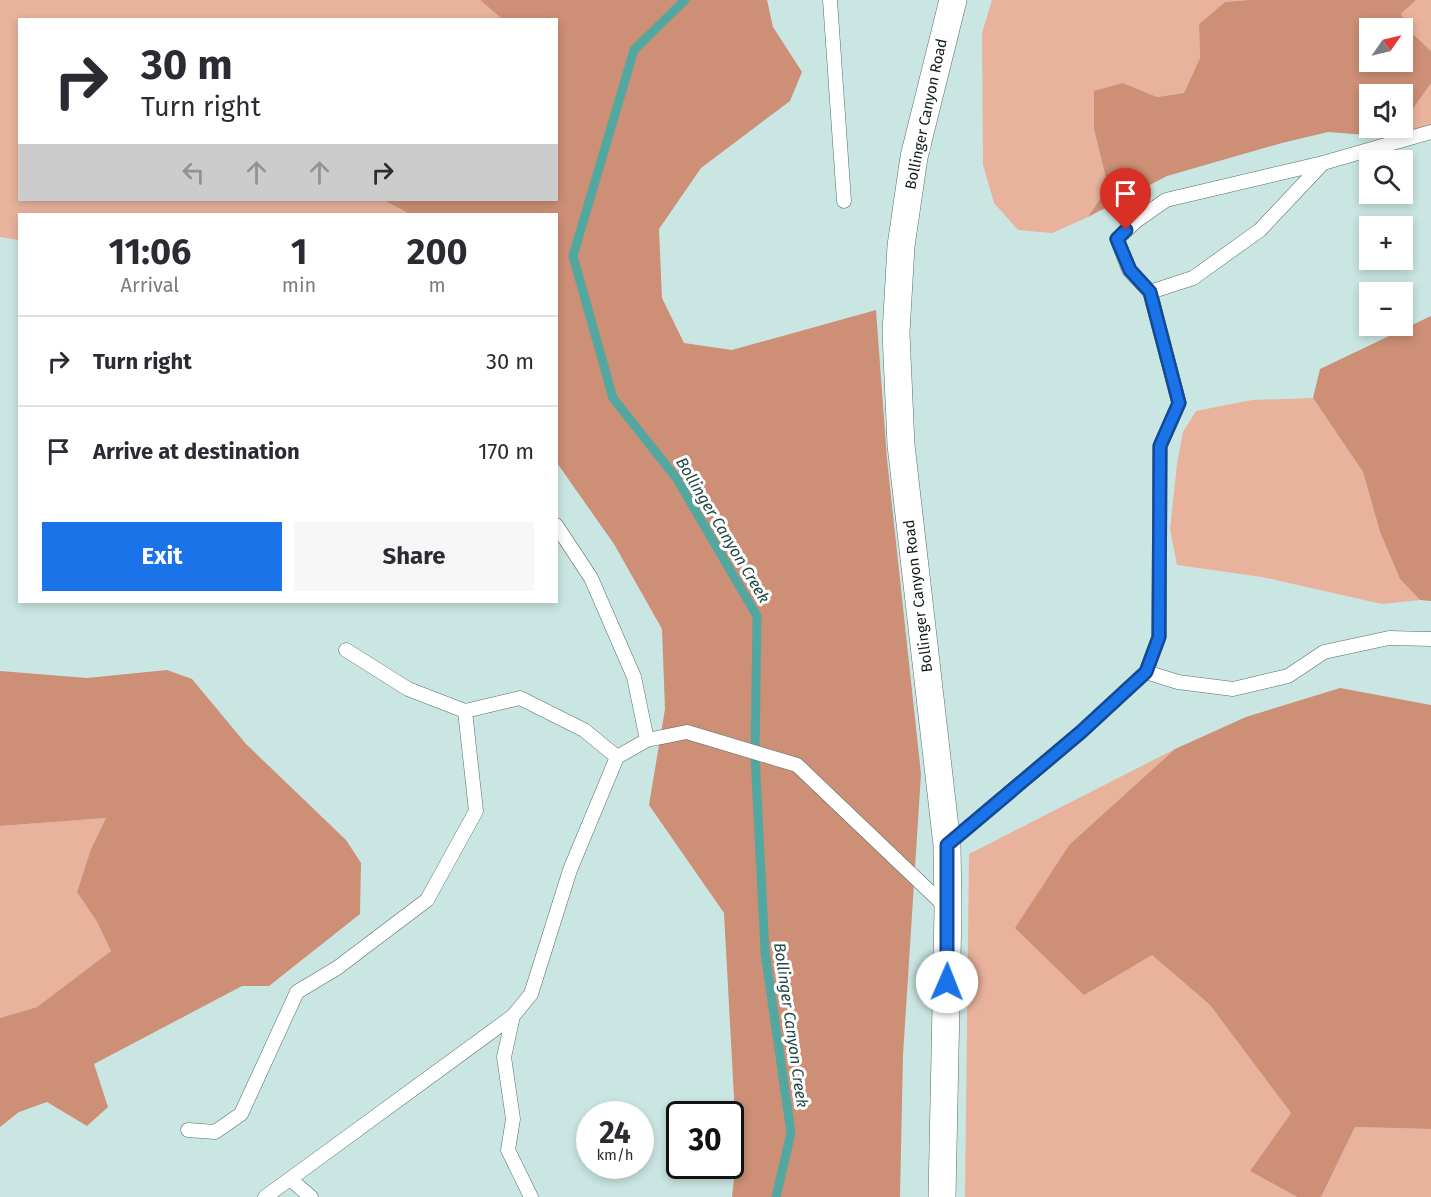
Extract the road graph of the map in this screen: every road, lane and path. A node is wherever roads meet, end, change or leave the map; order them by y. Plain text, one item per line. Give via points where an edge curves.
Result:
1 (830, 0) edge
2 (953, 0) edge
3 (1431, 132) edge
4 (1323, 163) junction
5 (844, 201) dead end
6 (1150, 292) junction
7 (558, 528) edge
8 (1431, 639) edge
9 (346, 650) dead end
10 (1146, 672) junction
11 (465, 711) junction
12 (647, 740) junction
13 (617, 757) junction
14 (947, 845) junction
15 (948, 910) junction
16 (513, 1016) junction
17 (188, 1130) dead end
18 (290, 1179) junction
19 (265, 1197) edge
20 (311, 1197) edge
21 (531, 1197) edge
22 (942, 1197) edge

1 - 5 lane
2 - 14 street, Bollinger Canyon Road via 914,157 901,246 896,333 901,445
3 - 4 lane
4 - 6 lane via 1260,230 1193,278
4 - 6 lane via 1166,200 1136,221 1117,239 1130,270
6 - 10 lane via 1179,403 1160,446 1159,637
7 - 12 lane via 591,578 634,677
8 - 10 lane via 1389,638 1324,652 1288,676 1233,689 1178,682
9 - 11 lane via 408,689
10 - 14 lane
11 - 13 lane via 520,698 584,730
11 - 17 lane via 476,811 427,900 337,968 297,992 241,1114 215,1132
12 - 13 lane
12 - 15 lane via 687,732 797,765
13 - 16 lane via 570,870 531,994
14 - 15 street, Bollinger Canyon Road
15 - 22 street, Bollinger Canyon Road
16 - 18 lane
16 - 21 lane via 504,1057 513,1119 508,1149
18 - 19 lane
18 - 20 lane

